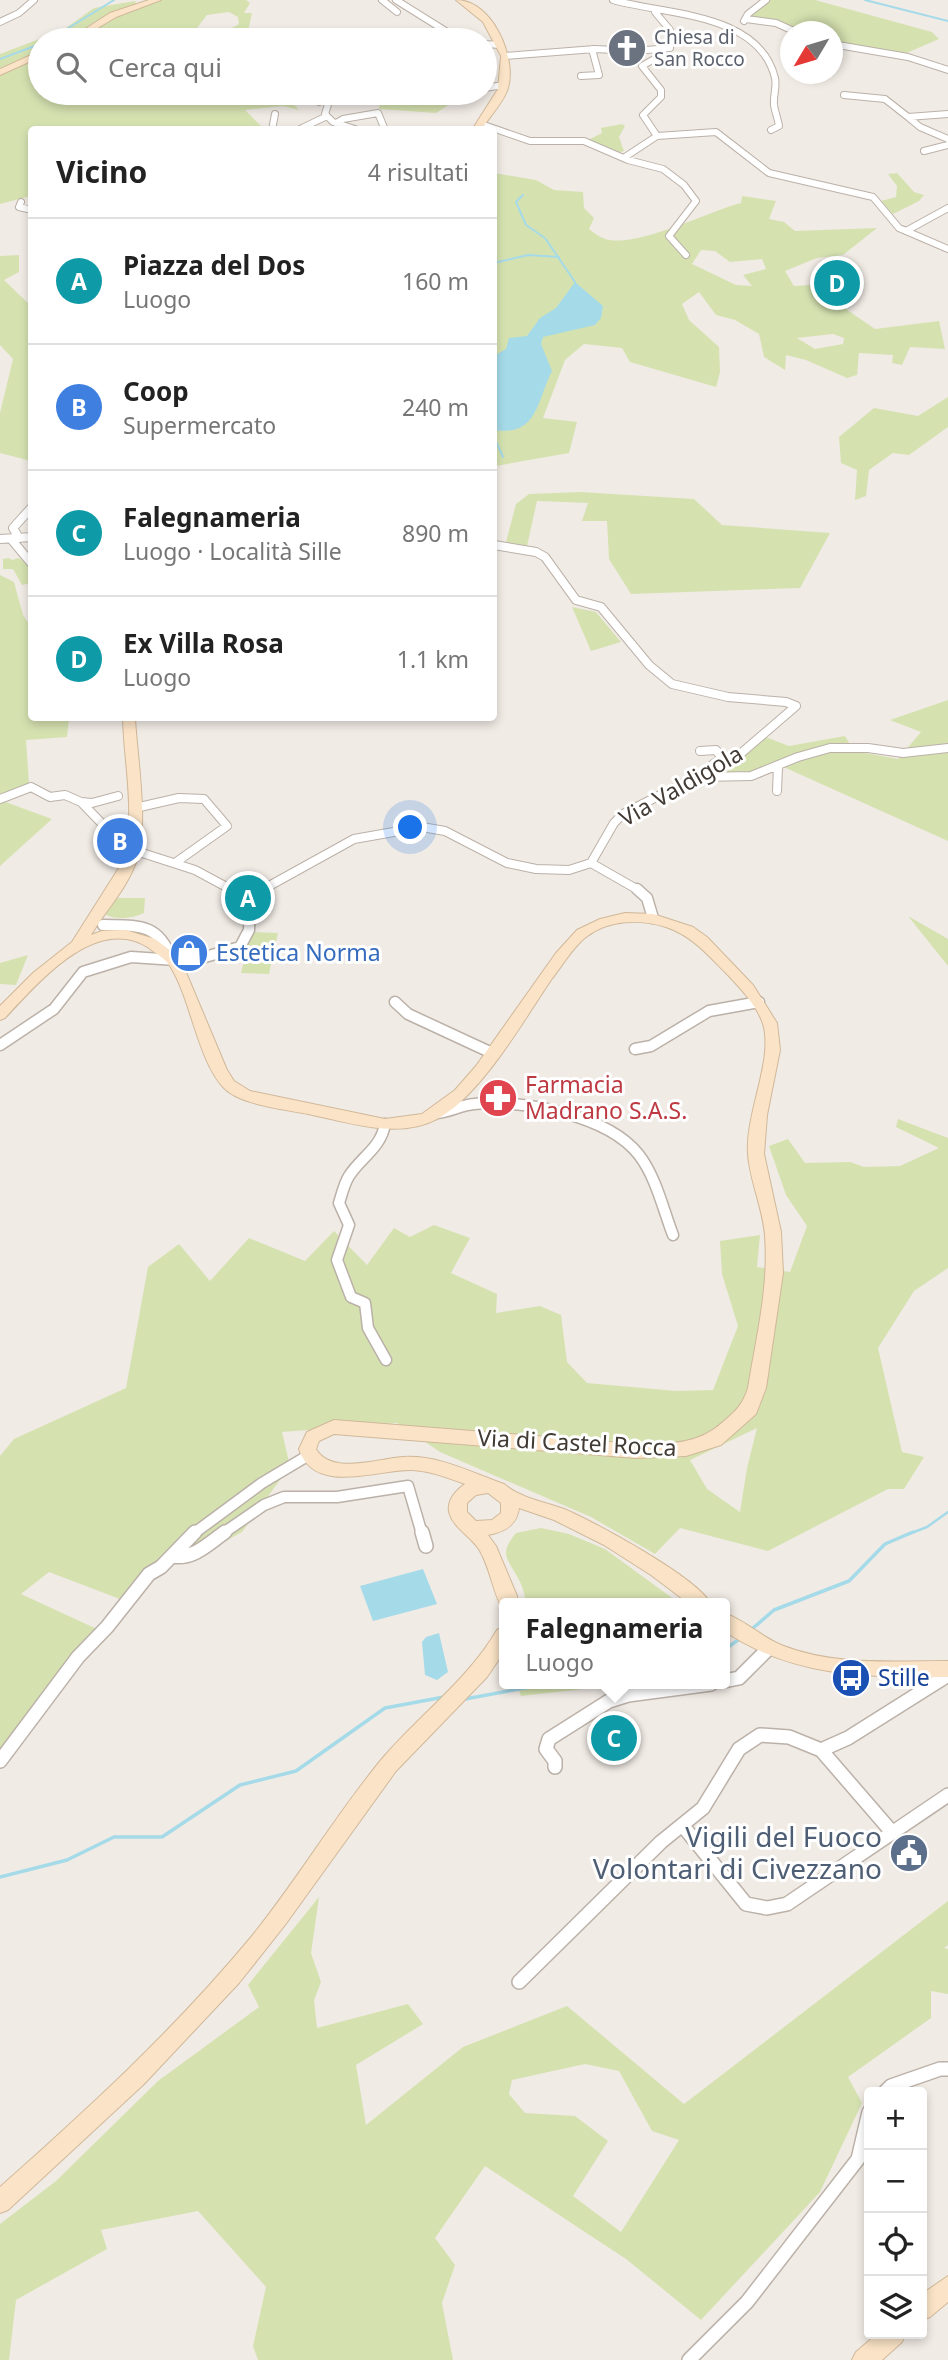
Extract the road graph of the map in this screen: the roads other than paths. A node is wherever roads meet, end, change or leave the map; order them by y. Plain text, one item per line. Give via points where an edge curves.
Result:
1 (34, 0) edge
2 (157, 0) edge
3 (382, 0) edge
4 (396, 0) edge
5 (460, 0) edge
6 (613, 0) edge
7 (766, 0) edge
8 (397, 12) dead end
9 (655, 12) junction
10 (746, 19) junction
11 (0, 22) edge
12 (780, 25) edge
13 (92, 28) edge
14 (441, 28) edge
15 (490, 28) edge
16 (733, 29) junction
17 (497, 40) edge
18 (497, 45) edge
19 (500, 45) junction
20 (843, 46) edge
21 (592, 49) junction
22 (658, 50) junction
23 (505, 56) junction
24 (28, 59) edge
25 (948, 70) edge
26 (0, 72) edge
27 (581, 76) dead end
28 (503, 85) junction
29 (497, 86) edge
30 (844, 95) dead end
31 (497, 96) edge
32 (327, 105) edge
33 (492, 105) edge
34 (275, 114) dead end
35 (948, 114) edge
36 (327, 116) junction
37 (908, 117) junction
38 (337, 123) junction
39 (309, 124) junction
40 (273, 126) edge
41 (305, 126) edge
42 (346, 126) edge
43 (383, 126) edge
44 (480, 126) edge
45 (771, 130) dead end
46 (497, 132) edge
47 (657, 136) junction
48 (948, 139) edge
49 (948, 145) edge
50 (924, 150) dead end
51 (625, 157) junction
52 (21, 202) dead end
53 (948, 208) edge
54 (28, 209) edge
55 (906, 231) junction
56 (948, 249) edge
57 (686, 256) dead end
58 (28, 511) edge
59 (28, 537) edge
60 (0, 538) edge
61 (15, 538) junction
62 (497, 546) edge
63 (28, 558) edge
64 (129, 721) edge
65 (948, 748) edge
66 (700, 751) dead end
67 (778, 766) junction
68 (696, 777) junction
69 (777, 791) dead end
70 (118, 796) dead end
71 (133, 798) junction
72 (0, 799) edge
73 (81, 802) junction
74 (133, 844) junction
75 (175, 863) junction
76 (591, 863) junction
77 (250, 884) dead end
78 (260, 891) junction
79 (250, 900) junction
80 (653, 918) junction
81 (101, 925) junction
82 (79, 943) junction
83 (173, 959) junction
84 (395, 1002) dead end
85 (759, 1002) junction
86 (0, 1015) edge
87 (0, 1045) edge
88 (635, 1049) dead end
89 (492, 1053) junction
90 (437, 1113) junction
91 (385, 1124) junction
92 (673, 1235) dead end
93 (386, 1360) dead end
94 (309, 1455) junction
95 (452, 1474) junction
96 (487, 1486) junction
97 (462, 1494) junction
98 (508, 1497) junction
99 (550, 1513) junction
100 (501, 1524) junction
101 (470, 1526) junction
102 (426, 1546) dead end
103 (487, 1546) junction
104 (172, 1556) junction
105 (506, 1598) edge
106 (695, 1598) edge
107 (730, 1626) edge
108 (499, 1645) edge
109 (761, 1645) junction
110 (910, 1669) junction
111 (948, 1669) edge
112 (948, 1675) edge
113 (730, 1680) edge
114 (673, 1689) edge
115 (923, 1690) junction
116 (821, 1751) junction
117 (0, 1761) edge
118 (555, 1767) dead end
119 (948, 1795) edge
120 (683, 1826) junction
121 (891, 1831) junction
122 (519, 1982) dead end
123 (948, 2070) edge
124 (890, 2087) edge
125 (864, 2133) edge
126 (0, 2202) edge
127 (948, 2287) edge
128 (927, 2305) edge
129 (888, 2339) edge
130 (689, 2360) edge
131 (864, 2360) edge

1 - 11 street
2 - 13 main road via 113,15
3 - 8 street
4 - 14 street
5 - 15 main road
6 - 9 street
7 - 10 street
9 - 16 street
9 - 22 street via 670,30 672,45
10 - 12 street
10 - 16 street
16 - 45 street via 750,37 773,73 779,126
17 - 19 main road
18 - 19 street
19 - 23 main road
20 - 25 street via 908,57
21 - 22 street
21 - 23 street
21 - 27 street via 598,75
22 - 47 street via 656,58 642,66 661,90 661,97 643,116
23 - 28 main road
24 - 26 main road
28 - 29 street
28 - 31 main road
30 - 37 street via 885,99
32 - 36 street
33 - 44 main road
34 - 40 street
35 - 37 street
36 - 38 street
36 - 39 street
37 - 48 street
38 - 39 street
38 - 42 street
38 - 43 street via 377,113
39 - 41 street
46 - 51 street via 530,141 584,141
47 - 51 street
47 - 55 street via 716,132 769,173 873,197
49 - 50 street
51 - 57 street via 673,173 696,201 669,236
52 - 54 street via 19,207
53 - 55 street
55 - 56 street
58 - 61 street via 13,528
59 - 61 street
60 - 61 street
61 - 63 street
62 - 68 street, Via Valdigola via 536,552 548,560 576,600 601,607 649,665 672,684 796,706 739,755
64 - 71 main road
65 - 67 street via 903,753 830,748
66 - 68 street via 716,750 722,758
67 - 68 street via 751,776
67 - 69 street
68 - 76 street, Via Valdigola via 624,814
70 - 73 street via 103,802
71 - 74 main road
71 - 75 street via 204,799 227,826
72 - 73 street via 31,787 50,797 65,795
73 - 74 street via 112,834
74 - 75 street via 142,856
74 - 81 main road
75 - 79 street
76 - 78 street via 569,870 516,865 445,831 422,827 354,839
76 - 80 street via 638,890 653,909
77 - 78 street
78 - 79 street
79 - 83 street via 248,930 240,947 211,957
80 - 85 main road, Via di Castel Rocca via 702,940
80 - 89 main road, Via di Castel Rocca via 605,922 582,933
81 - 82 main road
81 - 82 main road
81 - 83 main road via 147,940
82 - 86 main road via 52,961
83 - 87 street via 129,957 83,972 54,1009
83 - 91 main road, Via di Castel Rocca via 229,1085 245,1095
84 - 89 street via 408,1014
85 - 88 street via 709,1011 651,1046
85 - 94 main road, Via di Castel Rocca via 770,1023 773,1050 756,1154 773,1232 775,1273 750,1409 715,1440 686,1449 636,1451 334,1427 312,1438
89 - 90 main road, Via di Castel Rocca via 460,1094
90 - 91 main road, Via di Castel Rocca via 404,1124
90 - 92 street via 473,1104 505,1105 563,1114 609,1128 640,1156
91 - 93 street via 385,1134 349,1176 339,1203 349,1225 337,1261 351,1297 365,1303 368,1328
94 - 95 main road, Via di Castel Rocca via 333,1469 427,1464
94 - 104 street via 281,1469 185,1540
95 - 96 main road, Via di Castel Rocca
95 - 97 main road, Via di Castel Rocca
96 - 97 main road
96 - 98 main road
97 - 101 main road via 457,1514
98 - 99 main road
98 - 100 main road via 511,1506
99 - 100 main road via 528,1514
99 - 106 main road via 638,1554
100 - 101 main road via 480,1529
100 - 103 main road
101 - 103 main road
102 - 104 street via 408,1486 337,1497 284,1497 264,1505 193,1555
103 - 105 main road
104 - 117 street via 137,1585
107 - 109 main road
108 - 126 main road via 492,1658 390,1762 262,1939 195,2018
109 - 110 main road via 809,1663
109 - 113 street via 739,1678
110 - 111 main road
110 - 115 street via 920,1675
112 - 115 street
114 - 118 street via 608,1701 549,1740 546,1749
115 - 116 street
116 - 120 street via 789,1737 760,1735 739,1749 703,1808
116 - 121 street
119 - 121 street
120 - 121 street via 746,1904 767,1909 787,1904
120 - 122 street via 661,1842
123 - 124 street
125 - 130 street via 858,2159 747,2302
127 - 128 main road
129 - 131 main road

